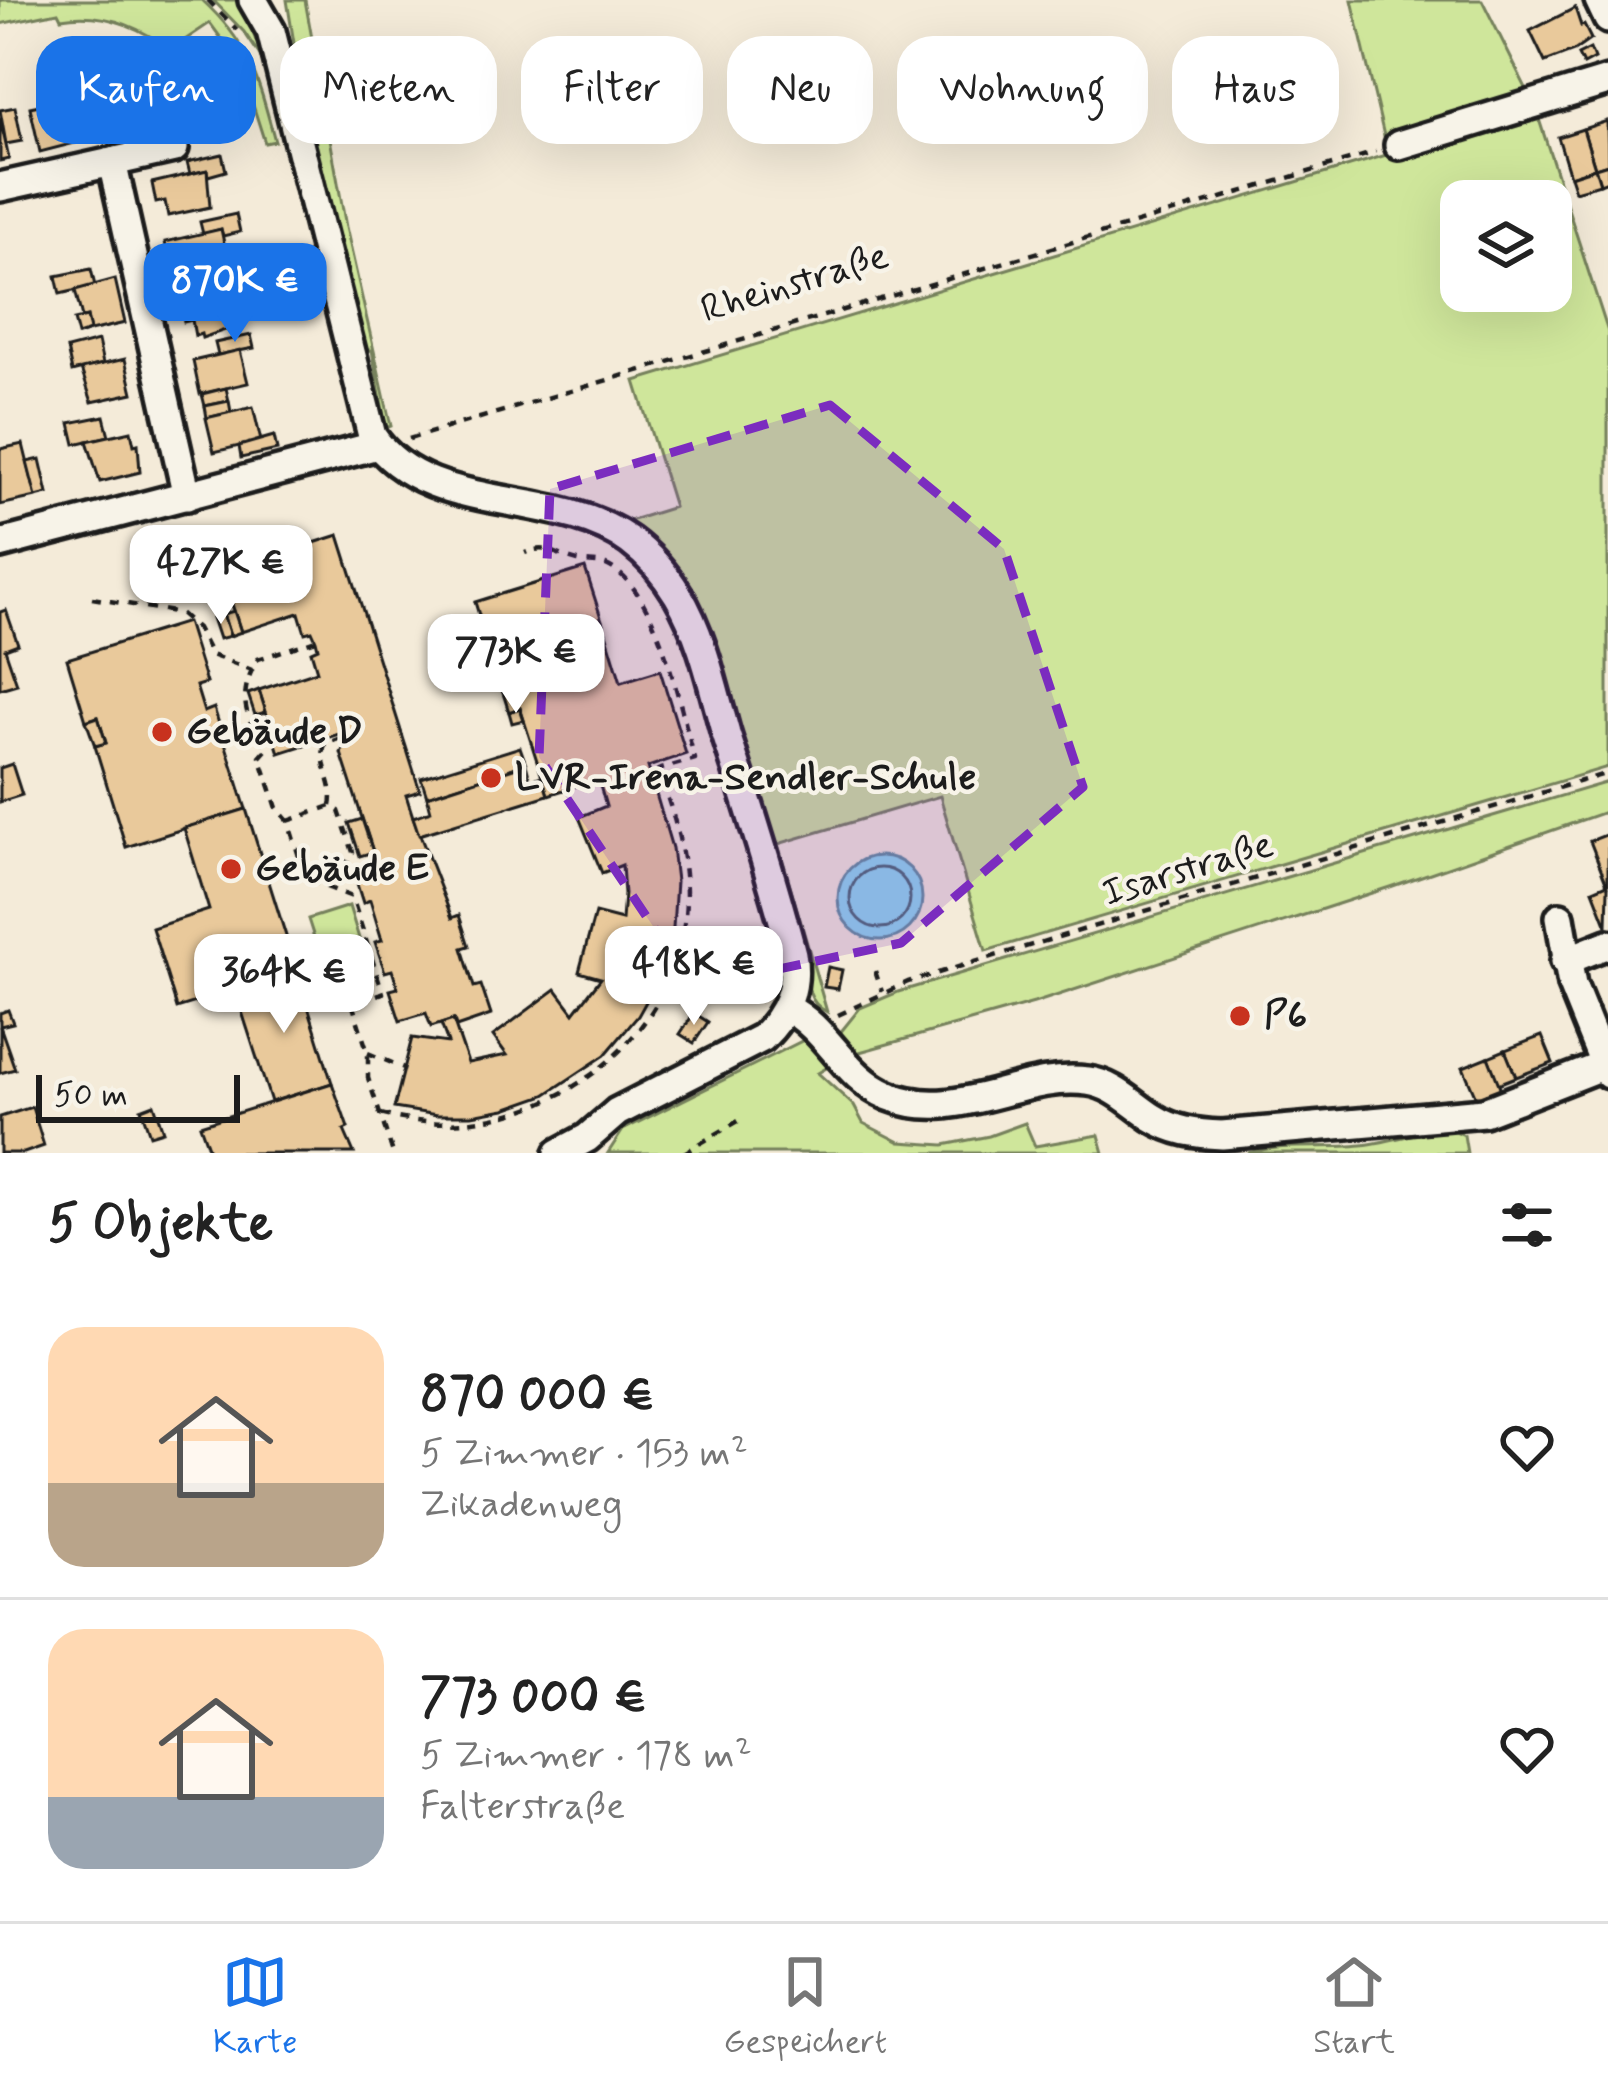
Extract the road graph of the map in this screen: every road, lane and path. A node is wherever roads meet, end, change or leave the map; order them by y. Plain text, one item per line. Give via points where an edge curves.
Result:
1 (253, 0) edge
2 (273, 0) edge
3 (1598, 0) edge
4 (1608, 19) edge
5 (272, 31) junction
6 (1608, 81) edge
7 (1399, 145) joint
8 (174, 148) dead end
9 (112, 162) junction
10 (0, 187) edge
11 (378, 446) junction
12 (187, 496) junction
13 (0, 544) edge
14 (525, 554) dead end
15 (92, 598) dead end
16 (316, 640) dead end
17 (252, 670) junction
18 (346, 736) dead end
19 (1608, 773) edge
20 (331, 806) junction
21 (287, 821) junction
22 (332, 890) junction
23 (1560, 917) dead end
24 (1608, 944) edge
25 (1565, 961) junction
26 (875, 971) dead end
27 (882, 992) junction
28 (787, 1008) junction
29 (830, 1018) dead end
30 (368, 1053) junction
31 (404, 1068) dead end
32 (1606, 1070) edge
33 (381, 1114) junction
34 (740, 1120) dead end
35 (393, 1153) edge
36 (559, 1153) edge
37 (684, 1153) edge

1 - 5 street
2 - 5 street
3 - 4 street
5 - 11 street
6 - 7 street
7 - 11 path, Rheinstraße
8 - 9 street
9 - 10 street
9 - 12 street
11 - 12 street
11 - 28 street via 427,481 601,524 667,578 698,640 788,937 794,975
12 - 13 street
14 - 33 path via 546,548 604,564 640,592 652,616 694,759 658,770 684,860 678,951 646,1024 611,1063 556,1102 472,1126
15 - 17 path via 180,613 211,655
16 - 17 path via 258,659
17 - 21 path via 242,700 268,748 260,757
18 - 20 path via 321,754
19 - 27 path, Isarstraße
20 - 21 path
20 - 22 path via 353,852
21 - 22 path via 306,879
22 - 30 path via 352,897 383,993 352,1003
23 - 25 street
24 - 25 street
25 - 32 street
26 - 27 path
27 - 29 path, Isarstraße
28 - 32 street via 818,1027 847,1068 886,1095 955,1105 1090,1081 1192,1134 1484,1112
28 - 36 street via 753,1045 617,1112
30 - 31 path
30 - 33 path
33 - 35 path
34 - 37 path

